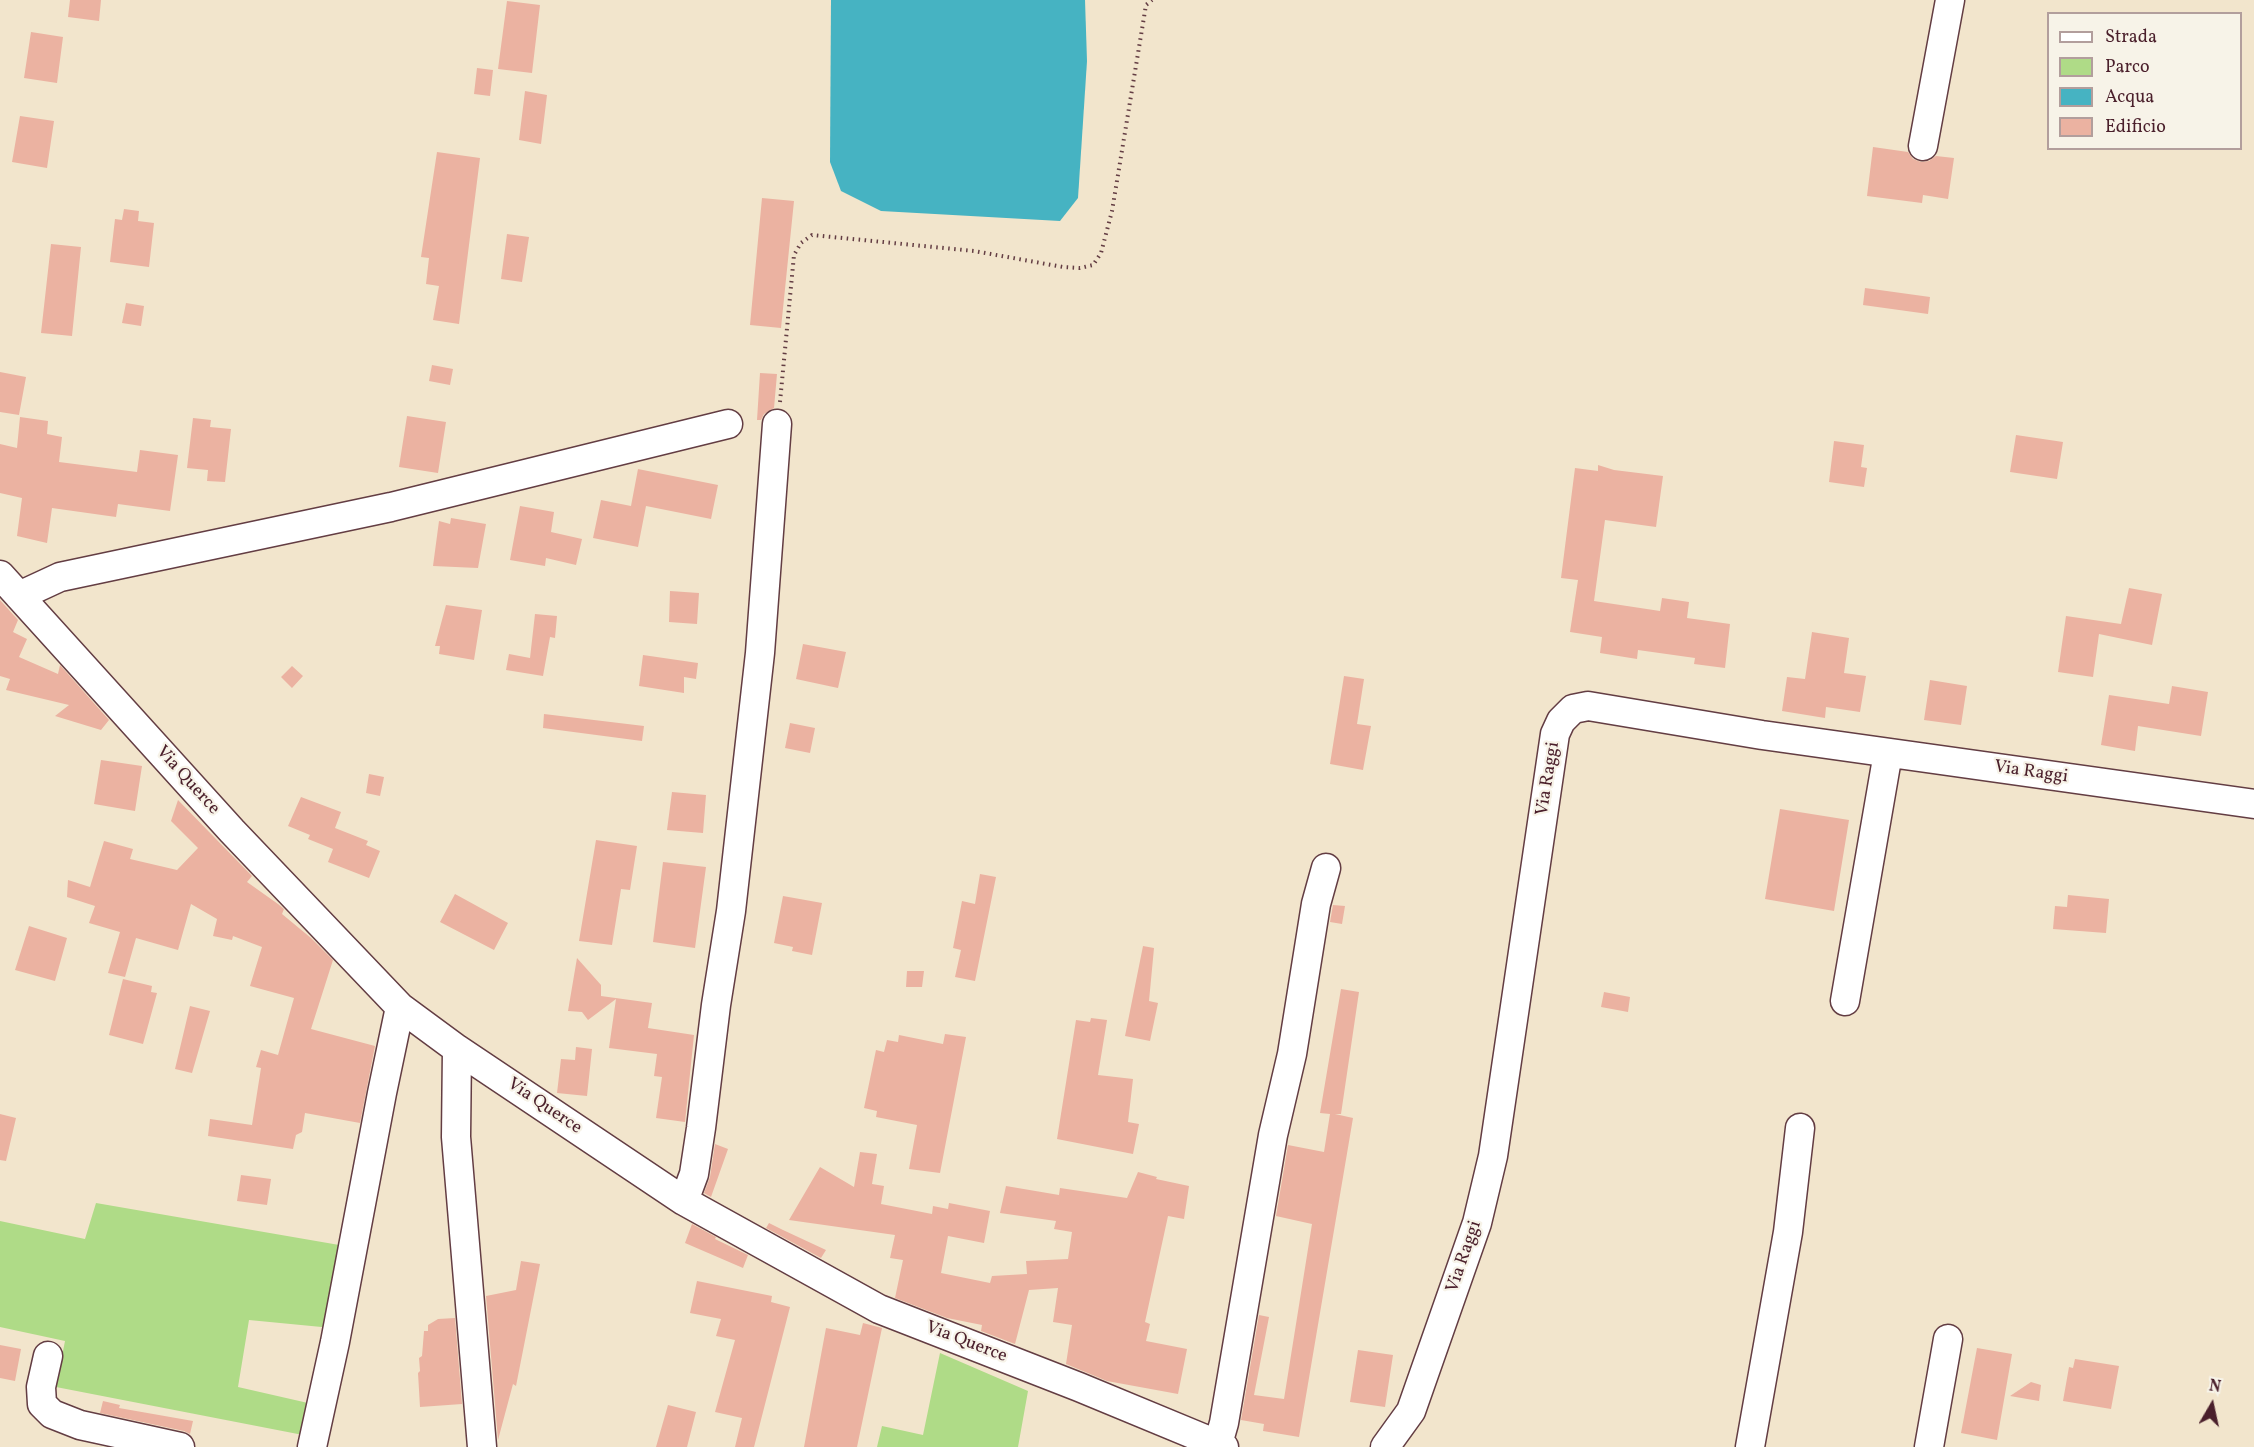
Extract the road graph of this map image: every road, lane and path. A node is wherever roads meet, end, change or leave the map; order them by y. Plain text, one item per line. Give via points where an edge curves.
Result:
1 (1152, 0) edge
2 (1950, 0) edge
3 (1923, 146) dead end
4 (728, 424) dead end
5 (777, 424) joint
6 (0, 575) edge
7 (19, 596) junction
8 (1888, 753) junction
9 (2254, 804) edge
10 (1326, 868) dead end
11 (1845, 1001) dead end
12 (400, 1007) junction
13 (457, 1048) junction
14 (1800, 1128) dead end
15 (684, 1201) junction
16 (1948, 1339) dead end
17 (48, 1356) dead end
18 (1221, 1445) edge
19 (180, 1447) edge
20 (312, 1447) edge
21 (482, 1447) edge
22 (1385, 1447) edge
23 (1750, 1447) edge
24 (1929, 1447) edge

1 - 5 path via 1146,5 1112,211 1101,253 1093,265 1063,267 974,251 812,235 794,255
2 - 3 street
4 - 7 street via 391,507 60,577
5 - 15 street via 760,653 731,911 694,1174
6 - 7 street, Via Querce
7 - 12 street, Via Querce via 232,831
8 - 9 street, Via Raggi
8 - 11 street
8 - 22 street, Via Raggi via 1588,706 1573,709 1561,721 1555,734 1492,1156 1477,1223 1411,1411
10 - 18 street via 1273,1135
12 - 13 street, Via Querce
12 - 20 street
13 - 15 street, Via Querce
13 - 21 street via 456,1137
14 - 23 street via 1788,1232
15 - 18 street, Via Querce via 879,1309
16 - 24 street
17 - 19 street via 41,1387 42,1404 52,1413 80,1425

